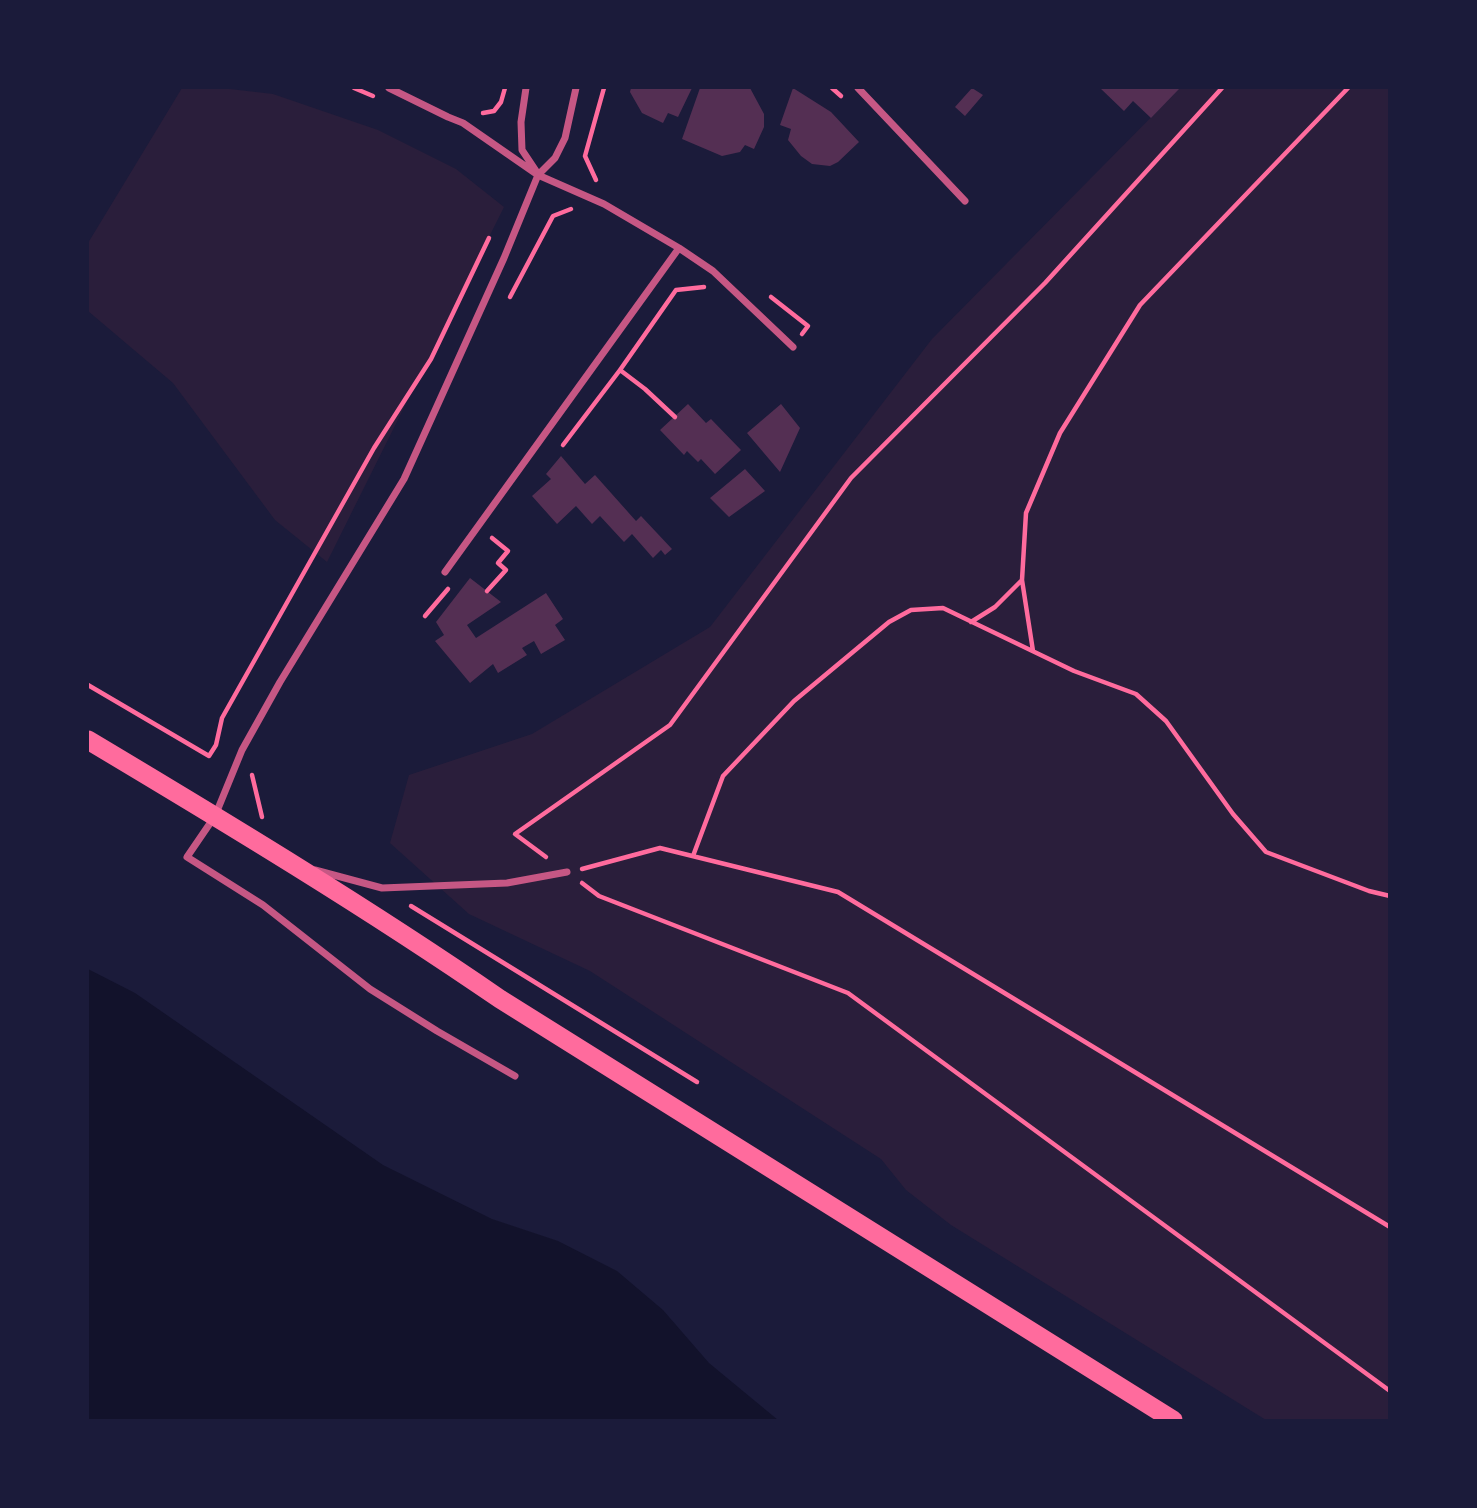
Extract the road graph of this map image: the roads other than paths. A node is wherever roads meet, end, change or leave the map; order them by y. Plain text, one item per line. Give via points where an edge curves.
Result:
1 (389, 88) edge
2 (526, 88) edge
3 (576, 88) edge
4 (858, 88) edge
5 (538, 175) junction
6 (965, 201) dead end
7 (679, 248) junction
8 (793, 347) dead end
9 (445, 572) dead end
10 (88, 740) edge
11 (215, 816) junction
12 (288, 863) junction
13 (567, 872) road end
14 (516, 1076) dead end
15 (1173, 1420) edge

1 - 5 street via 463,123
2 - 5 street via 522,150
3 - 5 street via 565,138 555,158
4 - 6 street
5 - 7 street via 604,204
5 - 11 street via 404,479 280,682 236,762
7 - 8 street via 713,271
7 - 9 street
10 - 11 highway
11 - 12 highway
11 - 14 street via 187,857 263,905 370,989
12 - 13 street via 382,888 507,883
12 - 15 highway

